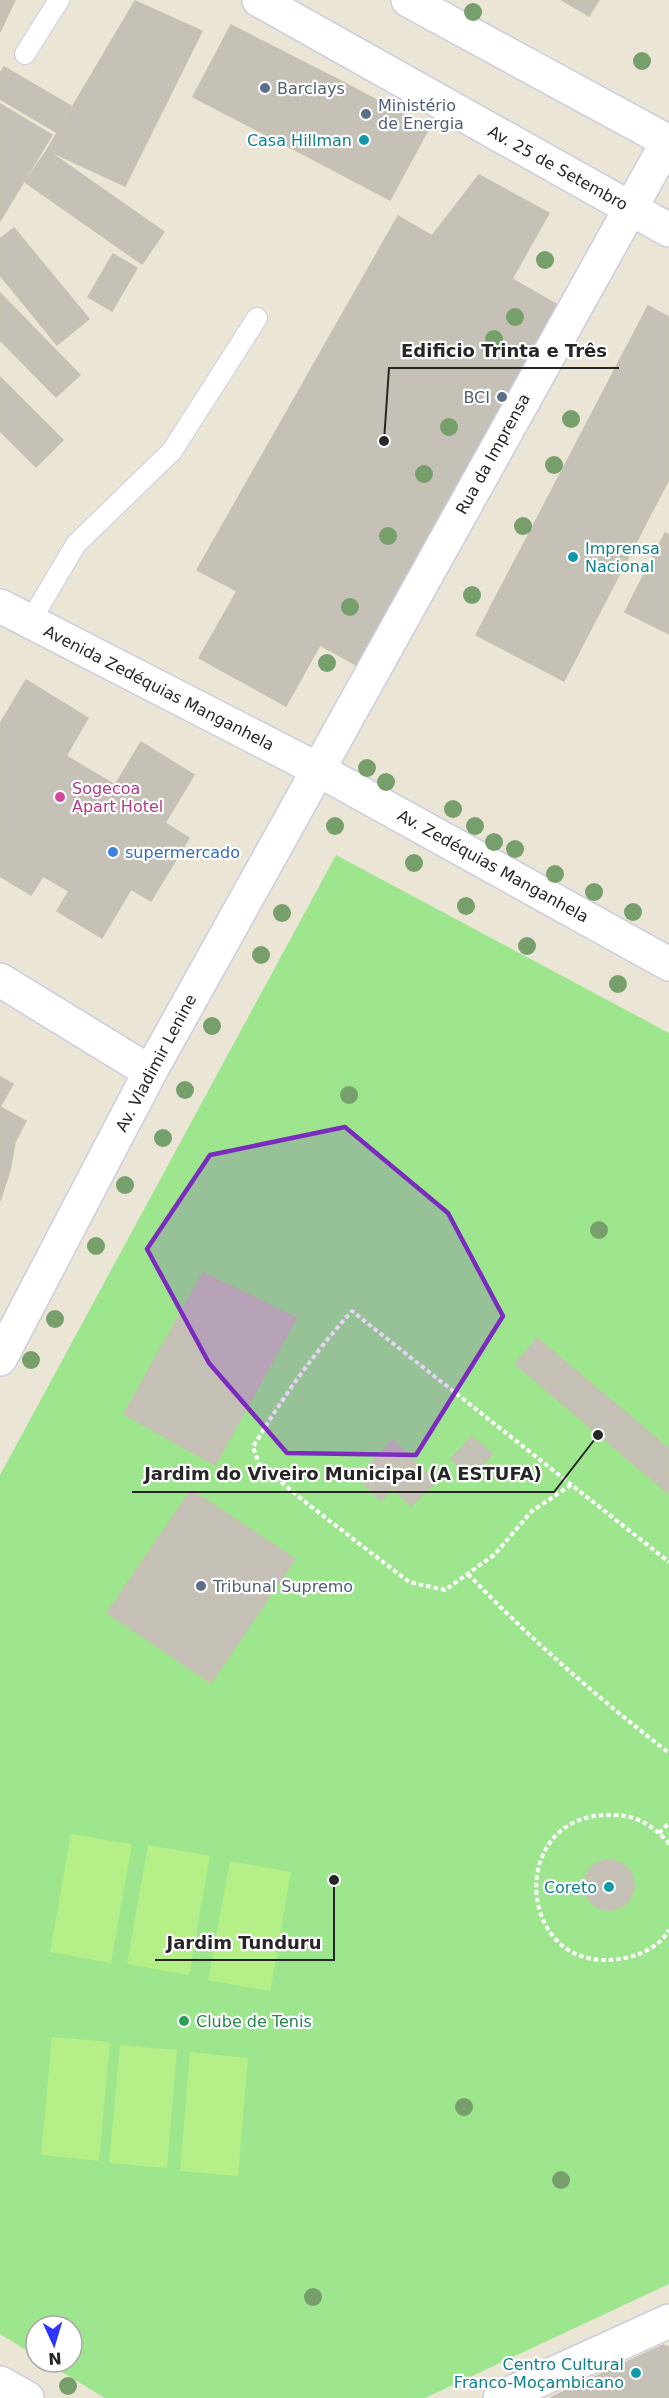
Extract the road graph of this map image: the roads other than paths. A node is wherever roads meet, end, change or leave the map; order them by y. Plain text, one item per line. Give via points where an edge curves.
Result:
1 (59, 0) edge
2 (259, 0) edge
3 (408, 0) edge
4 (25, 54) dead end
5 (669, 141) edge
6 (629, 208) junction
7 (669, 230) edge
8 (257, 318) dead end
9 (0, 606) edge
10 (30, 622) junction
11 (317, 769) junction
12 (669, 964) edge
13 (0, 980) edge
14 (150, 1072) junction
15 (0, 1359) edge
16 (669, 2321) edge
17 (0, 2383) edge
18 (27, 2398) edge
19 (500, 2398) edge

1 - 4 lane
2 - 6 main road, Av. 25 de Setembro
3 - 5 main road
5 - 6 main road, Rua da Imprensa
6 - 7 main road, Av. 25 de Setembro
6 - 11 main road, Rua da Imprensa
8 - 10 lane via 172,451 76,544
9 - 10 main road, Avenida Zedéquias Manganhela
10 - 11 main road, Avenida Zedéquias Manganhela
11 - 12 main road, Av. Zedéquias Manganhela
11 - 14 main road, Av. Vladimir Lenine
13 - 14 main road
14 - 15 main road, Av. Vladimir Lenine
16 - 19 main road
17 - 18 main road

